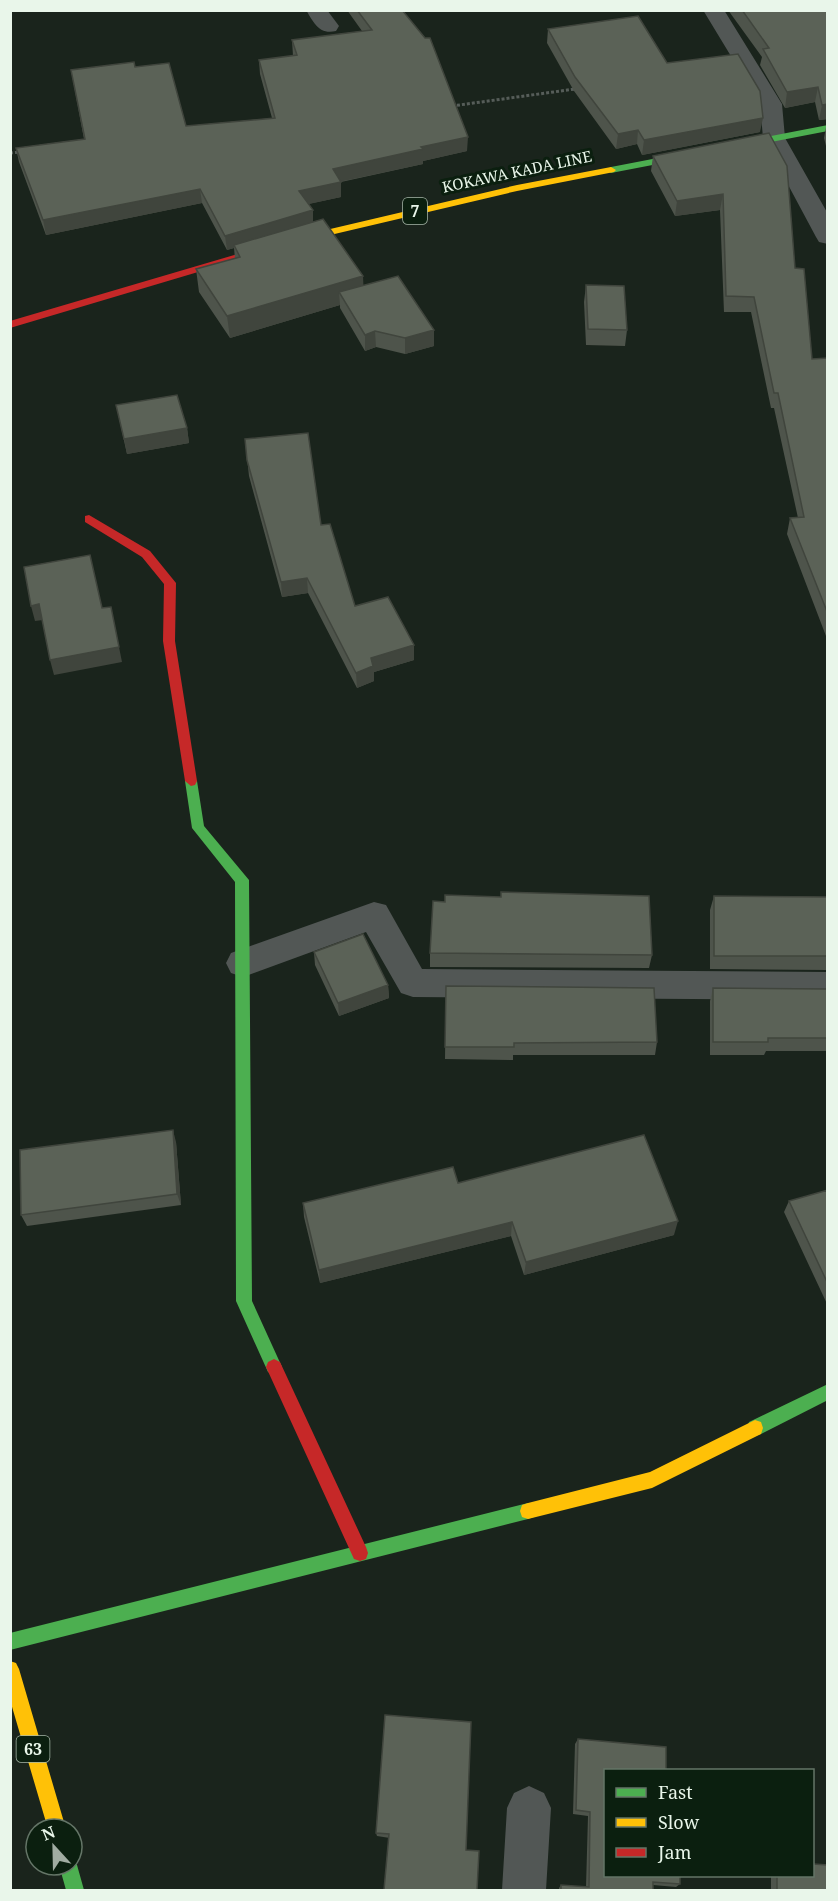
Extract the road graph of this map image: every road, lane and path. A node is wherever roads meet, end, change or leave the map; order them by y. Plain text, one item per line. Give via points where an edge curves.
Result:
1 (713, 10) edge
2 (581, 88) edge
3 (452, 106) edge
4 (828, 128) edge
5 (774, 138) junction
6 (30, 150) edge
7 (10, 153) edge
8 (828, 237) edge
9 (10, 325) edge
10 (89, 519) dead end
11 (243, 963) junction
12 (828, 986) edge
13 (828, 1391) edge
14 (360, 1553) junction
15 (10, 1642) edge
16 (10, 1669) edge
17 (529, 1808) dead end
18 (53, 1817) edge
19 (524, 1890) edge

1 - 5 street via 771,104
2 - 3 path
4 - 5 street, KOKAWA KADA LINE / 7
5 - 8 street
5 - 9 street, KOKAWA KADA LINE / 7 via 517,188 318,233
6 - 7 path
10 - 11 street via 146,554 170,583 169,641 198,828 242,880
11 - 12 street via 374,915 413,983
11 - 14 street via 244,1301
13 - 14 street via 652,1480
14 - 15 street
16 - 18 street, 63
17 - 19 street

